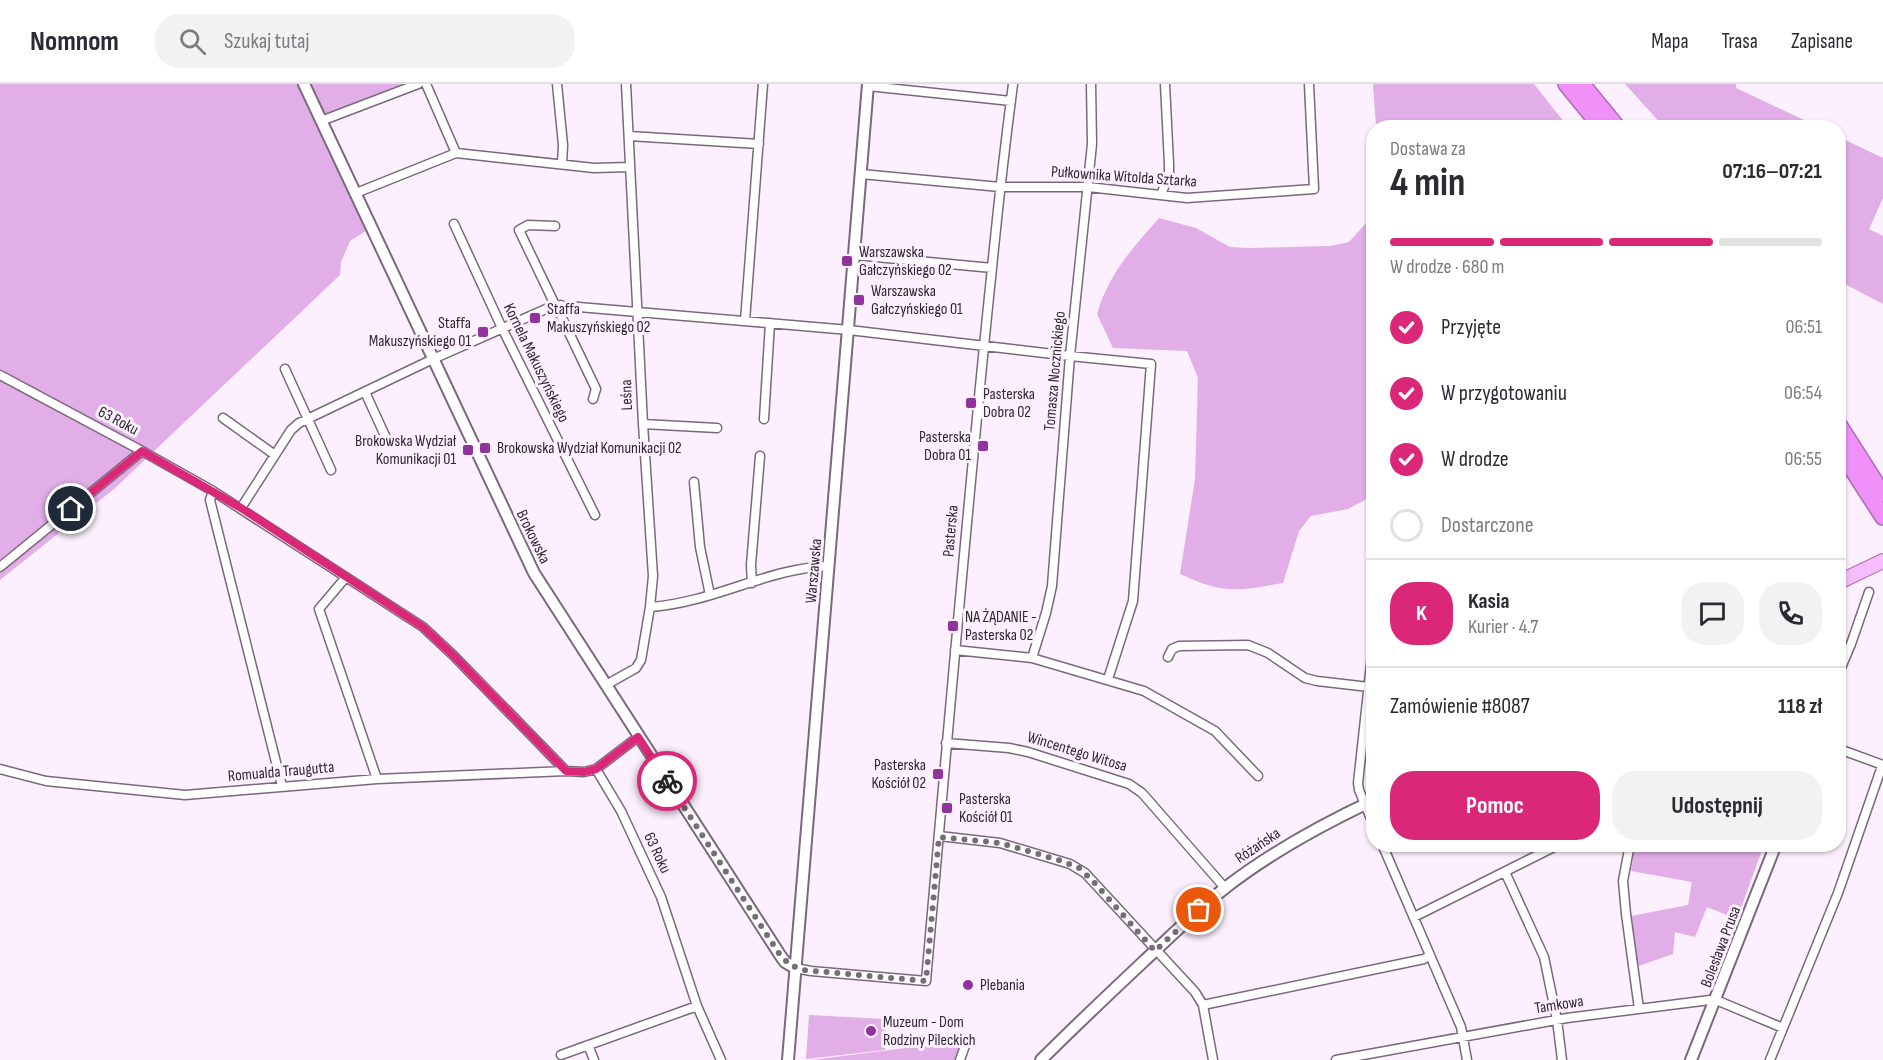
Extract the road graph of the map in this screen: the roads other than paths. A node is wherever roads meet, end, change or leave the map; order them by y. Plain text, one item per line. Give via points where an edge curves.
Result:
1 (304, 84) edge
2 (418, 84) edge
3 (426, 84) edge
4 (557, 84) edge
5 (626, 84) edge
6 (763, 84) edge
7 (1013, 84) edge
8 (1091, 84) edge
9 (1165, 84) edge
10 (1309, 84) edge
11 (1566, 84) edge
12 (1582, 84) edge
13 (868, 85) edge
14 (1011, 100) junction
15 (1595, 120) edge
16 (1611, 120) edge
17 (321, 121) junction
18 (629, 136) junction
19 (759, 144) junction
20 (456, 153) junction
21 (561, 164) junction
22 (629, 167) junction
23 (861, 174) junction
24 (1000, 187) junction
25 (1088, 187) junction
26 (356, 193) junction
27 (1161, 195) junction
28 (454, 224) dead end
29 (555, 226) dead end
30 (855, 255) junction
31 (992, 268) junction
32 (558, 305) junction
33 (638, 313) junction
34 (745, 321) junction
35 (771, 323) junction
36 (502, 328) junction
37 (849, 330) junction
38 (983, 346) junction
39 (1070, 356) junction
40 (434, 359) junction
41 (285, 369) dead end
42 (0, 375) edge
43 (365, 392) junction
44 (593, 399) dead end
45 (223, 418) dead end
46 (307, 418) junction
47 (764, 419) dead end
48 (643, 424) junction
49 (717, 428) dead end
50 (1846, 436) edge
51 (387, 440) dead end
52 (142, 451) junction
53 (275, 455) junction
54 (760, 456) dead end
55 (1846, 459) edge
56 (331, 470) dead end
57 (694, 482) dead end
58 (213, 491) junction
59 (1883, 494) edge
60 (241, 508) junction
61 (595, 515) dead end
62 (1883, 517) edge
63 (1883, 561) edge
64 (829, 566) junction
65 (0, 567) edge
66 (346, 577) junction
67 (1846, 579) edge
68 (752, 583) junction
69 (1869, 592) dead end
70 (710, 595) junction
71 (650, 607) junction
72 (955, 650) junction
73 (1846, 655) edge
74 (1168, 657) dead end
75 (1032, 658) junction
76 (1108, 679) junction
77 (606, 685) junction
78 (1366, 687) edge
79 (1366, 713) edge
80 (638, 737) junction
81 (946, 743) junction
82 (1846, 752) edge
83 (1883, 765) edge
84 (0, 769) edge
85 (596, 769) junction
86 (566, 771) junction
87 (1258, 776) dead end
88 (377, 779) junction
89 (282, 786) junction
90 (1366, 797) edge
91 (1366, 804) edge
92 (939, 837) junction
93 (1386, 852) edge
94 (1544, 852) edge
95 (1628, 852) edge
96 (1773, 852) edge
97 (1505, 872) junction
98 (1225, 888) junction
99 (1414, 917) junction
100 (1155, 951) junction
101 (1430, 956) junction
102 (795, 968) junction
103 (1716, 1000) junction
104 (1203, 1005) junction
105 (697, 1006) junction
106 (1639, 1009) junction
107 (1557, 1020) junction
108 (1783, 1028) junction
109 (1463, 1037) junction
110 (967, 1040) dead end
111 (588, 1045) junction
112 (561, 1055) dead end
113 (1383, 1056) edge
114 (594, 1060) edge
115 (720, 1060) edge
116 (788, 1060) edge
117 (960, 1060) edge
118 (1041, 1060) edge
119 (1213, 1060) edge
120 (1336, 1060) edge
121 (1467, 1060) edge
122 (1562, 1060) edge
123 (1691, 1060) edge
124 (1770, 1060) edge

1 - 17 street, Brokowska
2 - 17 street
3 - 20 street
4 - 21 street
5 - 18 street, Leśna
6 - 19 street
7 - 14 street, Pasterska
8 - 25 street, Tomasza Nocznickiego
9 - 27 street via 1169,174
10 - 27 street, Pułkownika Witolda Sztarka via 1314,189 1187,198
11 - 15 highway
12 - 16 highway
13 - 14 street
13 - 23 street, Warszawska
14 - 24 street, Pasterska
17 - 26 street, Brokowska
18 - 19 street
18 - 22 street, Leśna
19 - 34 street
20 - 21 street
20 - 26 street
21 - 22 street
22 - 33 street, Leśna
23 - 24 street, Pułkownika Witolda Sztarka
23 - 30 street, Warszawska
24 - 25 street, Pułkownika Witolda Sztarka
24 - 31 street, Pasterska
25 - 27 street, Pułkownika Witolda Sztarka
25 - 39 street, Tomasza Nocznickiego
26 - 40 street, Brokowska
28 - 36 street, Kornela Makuszyńskiego
29 - 32 street via 528,225 519,230
30 - 31 street
30 - 37 street, Warszawska
31 - 38 street, Pasterska
32 - 33 street
32 - 36 street
32 - 44 street via 596,389
33 - 34 street
33 - 48 street, Leśna
34 - 35 street
35 - 37 street
35 - 47 street
36 - 40 street
36 - 61 street, Kornela Makuszyńskiego
37 - 38 street
37 - 64 street, Warszawska
38 - 39 street
38 - 72 street, Pasterska
39 - 75 street, Tomasza Nocznickiego via 1052,586
39 - 76 street via 1151,363 1133,601
40 - 43 street
40 - 77 street, Brokowska via 534,573
41 - 46 street
42 - 52 street, 63 Roku
43 - 46 street
43 - 51 street
45 - 53 street
46 - 53 street via 291,430
46 - 56 street
48 - 49 street
48 - 71 street, Leśna via 653,576
50 - 59 highway
52 - 58 street, 63 Roku
52 - 65 street
53 - 60 street
54 - 68 street
55 - 62 highway
57 - 70 street via 700,546
58 - 60 street, 63 Roku
58 - 89 street via 210,500
60 - 66 street, 63 Roku
63 - 67 main road
64 - 68 street via 808,567
64 - 102 street, Warszawska
66 - 86 street, 63 Roku via 423,627
66 - 88 street via 319,609
68 - 70 street
69 - 73 street
70 - 71 street
71 - 77 street, Leśna via 641,660 636,668
72 - 75 street
72 - 81 street, Pasterska
74 - 78 street via 1179,646 1248,645 1269,653 1305,678
75 - 76 street
76 - 87 street via 1153,695 1205,725 1227,742
77 - 80 street, Brokowska
79 - 90 street via 1358,783
80 - 85 street
80 - 102 street, Brokowska via 780,955
81 - 92 street, Pasterska
81 - 98 street, Wincentego Witosa via 1019,750 1130,784 1143,793
82 - 83 street
83 - 108 street via 1838,893
84 - 89 street, Romualda Traugutta via 46,781 185,795
85 - 86 street
85 - 105 street, 63 Roku via 621,811 661,897
86 - 88 street, Romualda Traugutta
88 - 89 street, Romualda Traugutta
91 - 98 street, Różańska via 1303,836
92 - 100 street via 1000,843 1079,868
92 - 102 street, Pasterska via 926,981
93 - 99 street
94 - 97 street
95 - 106 street via 1623,882
96 - 103 street, Bolesława Prusa
97 - 99 street
97 - 107 street via 1544,957
98 - 100 street, Różańska
99 - 101 street
100 - 104 street
100 - 118 street, Różańska
101 - 104 street
101 - 109 street
102 - 116 street, Warszawska
103 - 106 street, Tamkowa
103 - 108 street, Tamkowa
103 - 123 street, Bolesława Prusa
104 - 119 street
105 - 111 street
105 - 115 street, 63 Roku
106 - 107 street, Tamkowa
107 - 109 street, Tamkowa
107 - 122 street
108 - 124 street
109 - 113 street, Tamkowa
109 - 121 street
110 - 117 street
111 - 112 street
111 - 114 street
113 - 120 street, Tamkowa

